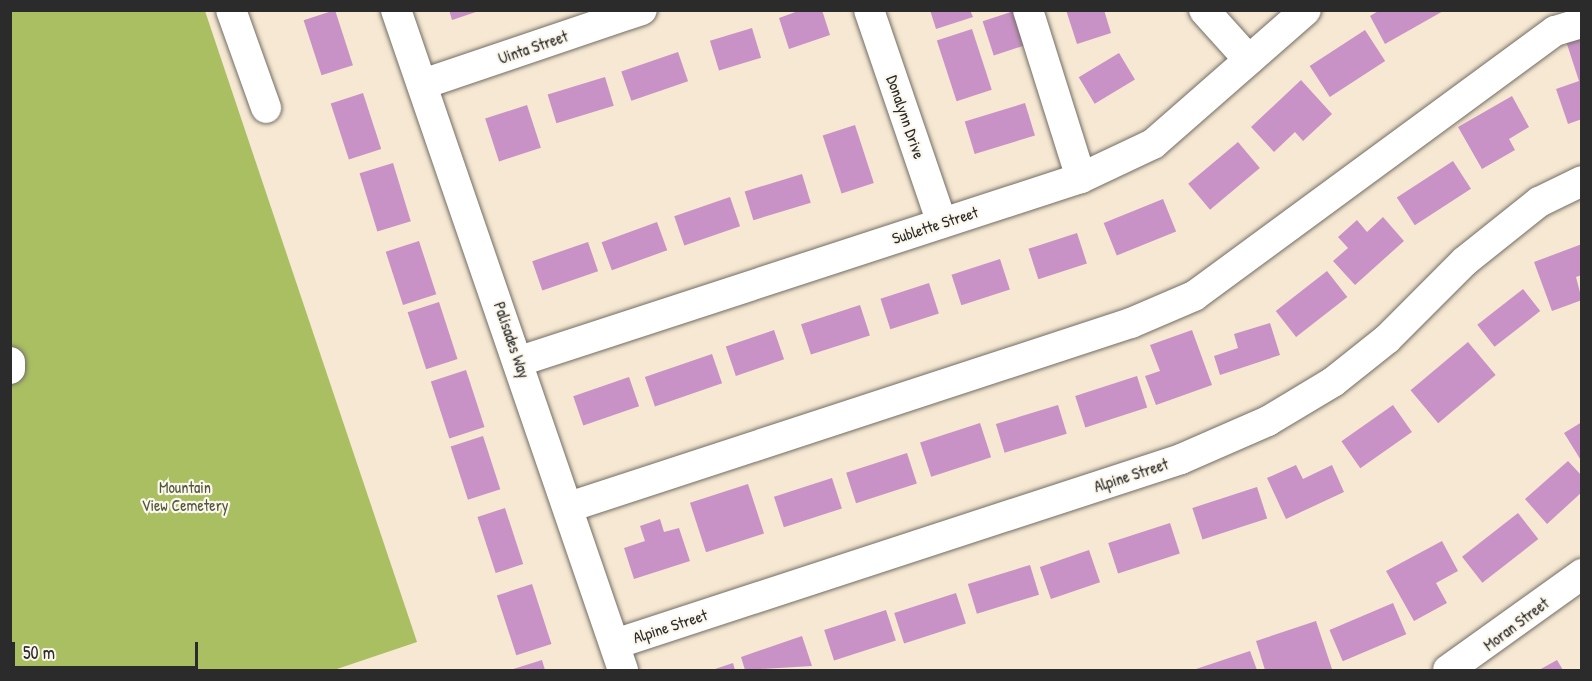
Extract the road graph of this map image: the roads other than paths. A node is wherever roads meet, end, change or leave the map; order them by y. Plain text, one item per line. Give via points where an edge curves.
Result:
1 (231, 10) edge
2 (396, 10) edge
3 (642, 10) edge
4 (869, 10) edge
5 (1028, 10) edge
6 (1204, 10) edge
7 (1305, 10) edge
8 (1581, 23) edge
9 (1249, 60) junction
10 (423, 84) junction
11 (266, 108) dead end
12 (1081, 178) junction
13 (1581, 181) edge
14 (942, 223) junction
15 (520, 361) junction
16 (10, 362) edge
17 (10, 369) edge
18 (569, 507) junction
19 (1581, 574) edge
20 (619, 657) edge
21 (1448, 670) edge

1 - 11 street
2 - 10 street, Palisades Way
3 - 10 street, Uinta Street
4 - 14 street, Donalynn Drive
5 - 12 street
6 - 9 street
7 - 9 street, Sublette Street
8 - 18 street via 1555,31 1194,296 1131,323
9 - 12 street, Sublette Street via 1153,144
10 - 15 street, Palisades Way
12 - 14 street, Sublette Street
13 - 20 street, Alpine Street via 1539,202 1465,261 1387,339 1333,382 1268,421 1181,459
14 - 15 street, Sublette Street
15 - 18 street, Palisades Way
16 - 17 street
18 - 20 street, Palisades Way
19 - 21 street, Moran Street

